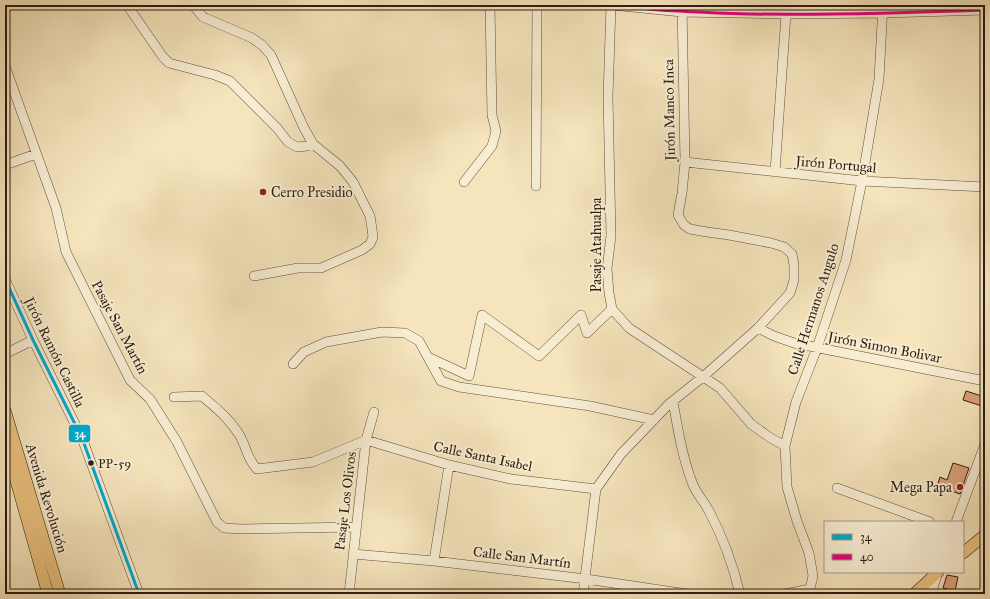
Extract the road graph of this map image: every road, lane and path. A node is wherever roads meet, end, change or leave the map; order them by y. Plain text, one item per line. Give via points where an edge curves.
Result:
1 (127, 5) edge
2 (193, 5) edge
3 (490, 5) edge
4 (537, 5) edge
5 (612, 5) edge
6 (682, 9) edge
7 (883, 9) edge
8 (985, 10) edge
9 (786, 14) junction
10 (5, 66) edge
11 (313, 144) junction
12 (36, 154) junction
13 (685, 162) junction
14 (5, 165) edge
15 (775, 172) junction
16 (862, 181) junction
17 (464, 182) dead end
18 (536, 186) dead end
19 (985, 187) edge
20 (254, 276) dead end
21 (5, 279) edge
22 (612, 309) junction
23 (758, 328) junction
24 (33, 340) junction
25 (817, 348) junction
26 (5, 354) edge
27 (427, 357) junction
28 (293, 364) dead end
29 (704, 376) junction
30 (985, 381) edge
31 (174, 397) dead end
32 (673, 402) junction
33 (5, 410) edge
34 (374, 412) dead end
35 (654, 420) junction
36 (366, 440) junction
37 (5, 442) edge
38 (985, 444) edge
39 (786, 446) junction
40 (8, 462) edge
41 (449, 465) junction
42 (837, 488) dead end
43 (596, 489) junction
44 (927, 521) edge
45 (956, 521) edge
46 (356, 527) junction
47 (985, 535) edge
48 (966, 547) edge
49 (353, 554) junction
50 (434, 561) junction
51 (937, 573) edge
52 (938, 573) edge
53 (586, 579) junction
54 (811, 591) edge
55 (48, 594) edge
56 (60, 594) edge
57 (139, 594) edge
58 (349, 594) edge
59 (583, 594) edge
60 (687, 594) edge
61 (740, 594) edge
62 (785, 594) edge
63 (914, 594) edge
64 (931, 594) edge

1 - 11 street via 169,63 230,81 288,142 297,147
2 - 11 street via 203,17 252,38 271,55
3 - 17 street via 492,115 496,131 492,146
4 - 18 street
5 - 6 street
5 - 22 street, Pasaje Atahualpa via 608,97 610,236 607,269
6 - 9 street
6 - 13 street, Jirón Manco Inca
7 - 8 street
7 - 9 street
7 - 16 street, Calle Hermanos Angulo via 879,79
9 - 15 street
10 - 12 street, Pasaje San Martín
11 - 20 street via 340,166 353,182 370,216 370,244 320,268 298,268
12 - 14 street
12 - 46 street, Pasaje San Martín via 56,208 66,252 93,307 130,380 150,399 177,442 217,522 224,528 241,529
13 - 15 street, Jirón Portugal
13 - 23 street, Jirón Manco Inca via 678,215 684,225 690,229 771,242 784,246 792,254 794,280 790,293
15 - 16 street, Jirón Portugal
16 - 19 street, Jirón Portugal
16 - 25 street, Calle Hermanos Angulo via 846,260
21 - 24 street, Jirón Ramón Castilla
22 - 27 street via 587,333 581,315 539,356 482,315 469,376
22 - 29 street, Pasaje Atahualpa via 629,328
23 - 25 street, Jirón Simon Bolivar via 774,336
23 - 29 street
24 - 26 street
24 - 57 street, Jirón Ramón Castilla via 82,438
25 - 30 street, Jirón Simon Bolivar
25 - 39 street, Calle Hermanos Angulo via 796,402
27 - 28 street via 419,341 405,333 382,332 326,342 304,352
27 - 35 street via 441,381 459,387 590,406
29 - 32 street
29 - 39 street, Pasaje Atahualpa via 720,388 751,424
31 - 36 street via 202,396 226,416 241,437 250,461 256,469 313,462
32 - 35 street
32 - 61 street via 692,484 716,524 733,567
33 - 56 main road, Avenida Revolución
34 - 36 street, Pasaje Los Olivos
35 - 43 street via 621,454
36 - 41 street, Calle Santa Isabel
36 - 46 street, Pasaje Los Olivos
37 - 40 main road, Avenida Revolución
38 - 45 street
39 - 54 street, Calle Hermanos Angulo via 787,487 809,553 813,576
40 - 55 main road, Avenida Revolución
41 - 43 street, Calle Santa Isabel via 511,478
41 - 50 street
42 - 44 street
43 - 53 street
46 - 49 street, Pasaje Los Olivos
47 - 48 main road
49 - 50 street, Calle San Martín
49 - 58 street, Pasaje Los Olivos
50 - 53 street, Calle San Martín
51 - 63 main road
52 - 64 street
53 - 59 street
53 - 60 street, Calle San Martín
54 - 62 street

